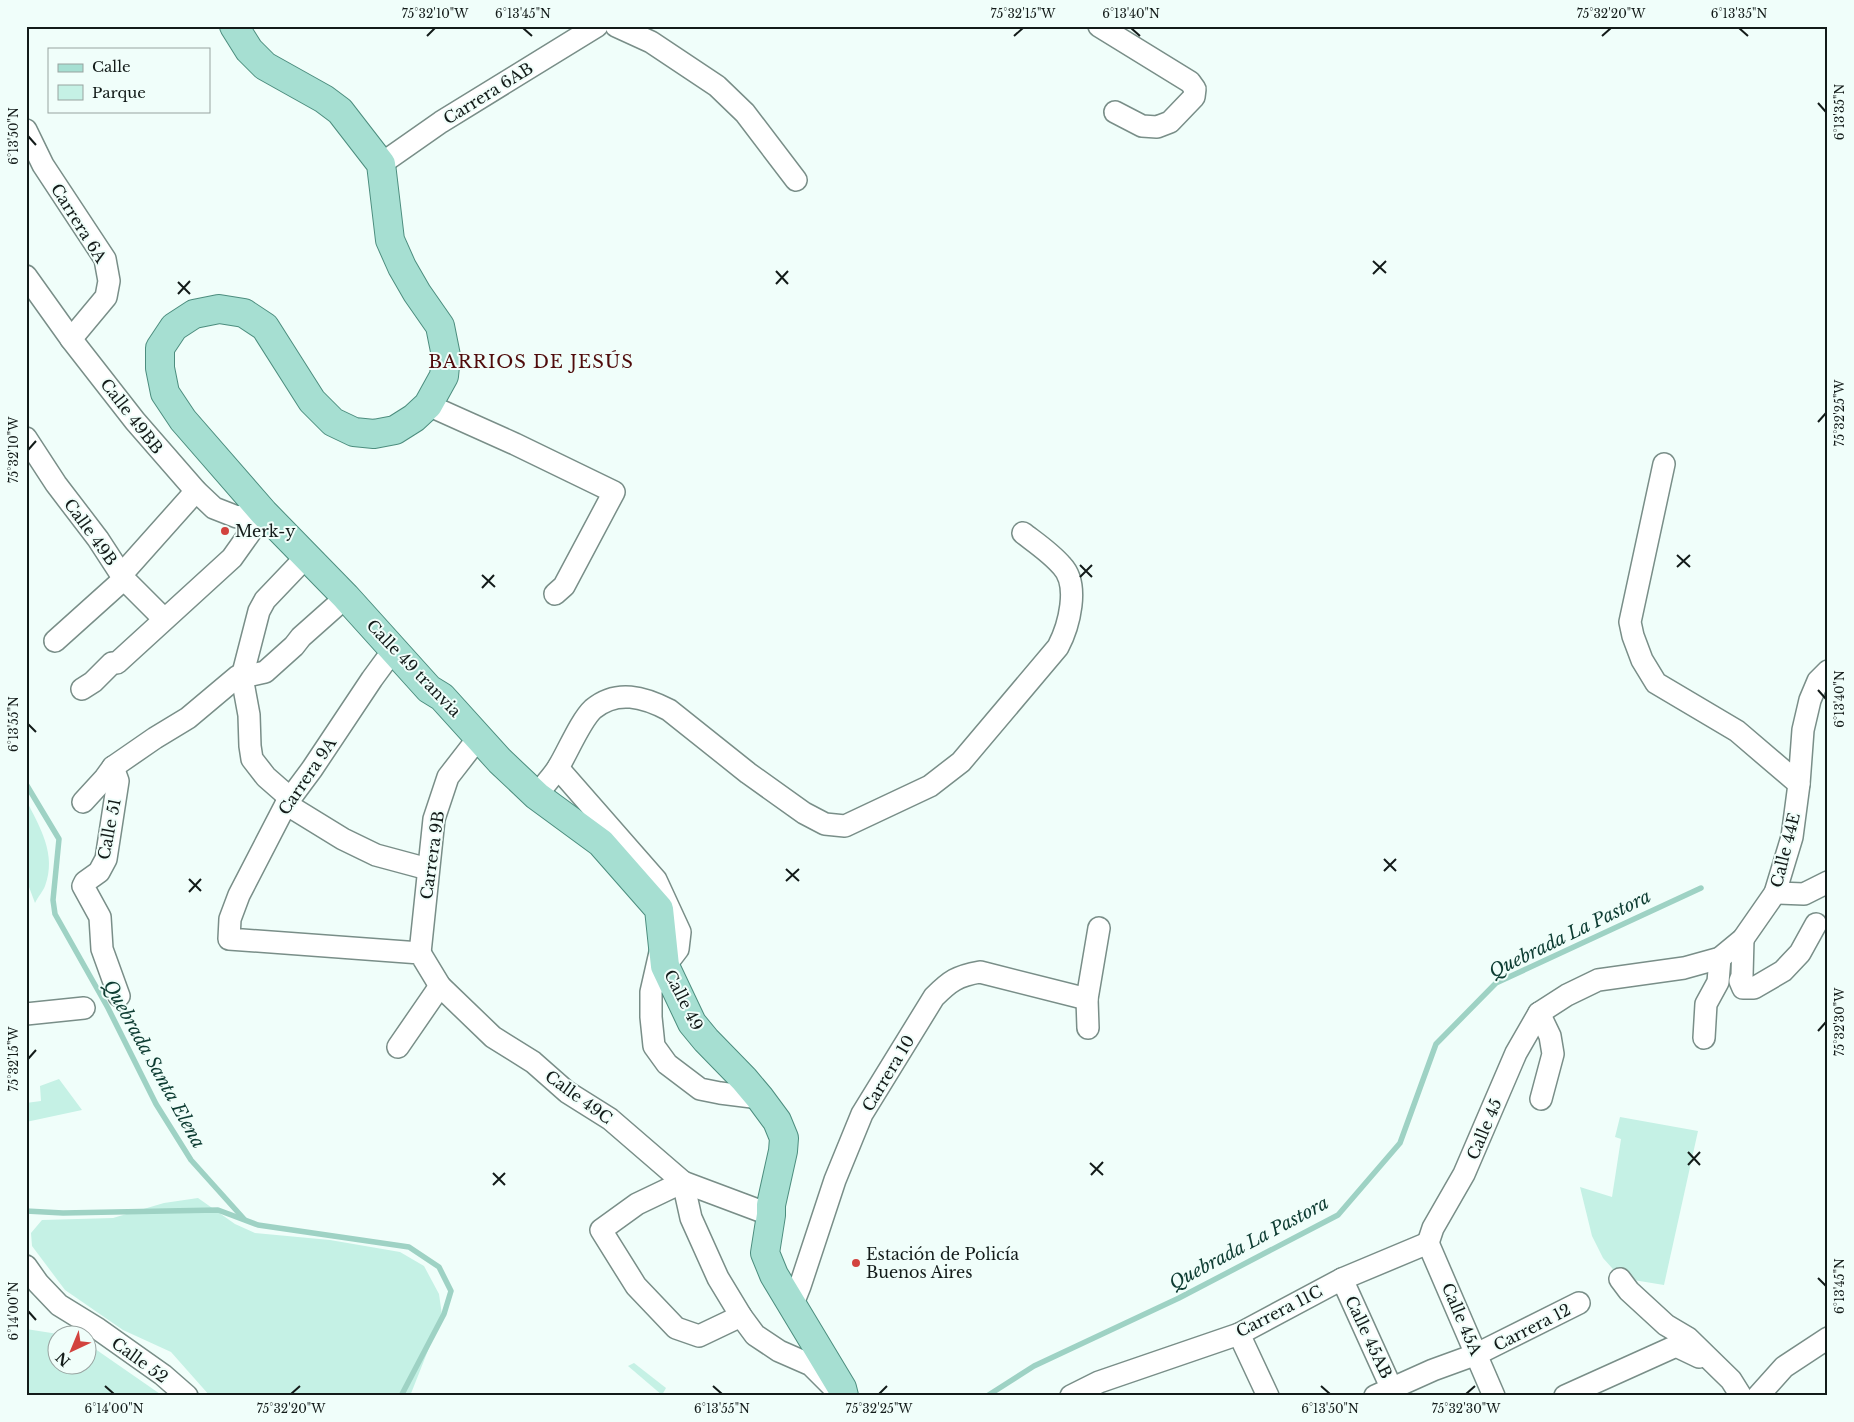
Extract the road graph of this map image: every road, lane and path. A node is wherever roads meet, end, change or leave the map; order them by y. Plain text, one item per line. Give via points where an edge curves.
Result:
1 (234, 26) edge
2 (597, 26) edge
3 (616, 26) edge
4 (1099, 26) edge
5 (1115, 112) dead end
6 (26, 130) edge
7 (381, 164) junction
8 (796, 180) dead end
9 (26, 276) edge
10 (71, 338) junction
11 (428, 405) junction
12 (26, 438) edge
13 (1664, 464) dead end
14 (196, 491) junction
15 (264, 513) junction
16 (1023, 533) dead end
17 (306, 557) junction
18 (123, 577) junction
19 (555, 594) dead end
20 (346, 597) junction
21 (164, 619) junction
22 (56, 641) dead end
23 (394, 649) junction
24 (1823, 676) edge
25 (242, 677) junction
26 (82, 689) dead end
27 (479, 737) junction
28 (113, 767) junction
29 (558, 768) junction
30 (1799, 784) junction
31 (537, 796) junction
32 (288, 801) junction
33 (84, 802) dead end
34 (428, 869) junction
35 (1828, 882) edge
36 (1775, 893) junction
37 (1816, 924) dead end
38 (1099, 928) dead end
39 (663, 936) junction
40 (1743, 939) junction
41 (420, 953) junction
42 (1720, 958) junction
43 (665, 966) junction
44 (440, 986) junction
45 (119, 996) dead end
46 (1088, 999) junction
47 (84, 1008) dead end
48 (26, 1014) edge
49 (1539, 1014) junction
50 (1088, 1028) dead end
51 (1704, 1038) dead end
52 (398, 1047) dead end
53 (760, 1098) junction
54 (1541, 1099) dead end
55 (683, 1182) junction
56 (771, 1215) junction
57 (1428, 1243) junction
58 (26, 1266) edge
59 (1342, 1279) junction
60 (1620, 1279) dead end
61 (1579, 1303) dead end
62 (792, 1306) junction
63 (741, 1316) junction
64 (1238, 1334) junction
65 (1828, 1338) edge
66 (1477, 1354) junction
67 (1710, 1359) junction
68 (843, 1392) edge
69 (1387, 1393) edge
70 (186, 1396) edge
71 (1071, 1396) edge
72 (1268, 1396) edge
73 (1494, 1396) edge
74 (1565, 1396) edge
75 (1741, 1396) edge
76 (1758, 1396) edge

1 - 7 main road via 249,50 265,66 340,111
2 - 7 street, Carrera 6AB via 441,122
3 - 8 street via 651,42 717,86 745,113
4 - 5 street via 1190,82 1195,89 1194,97 1170,122 1157,127 1142,126
6 - 10 street, Carrera 6A via 43,165 105,259 109,281 106,298
7 - 11 main road via 390,240 413,287 440,326 446,356 444,376
9 - 10 street, Calle 49BB
10 - 14 street, Calle 49BB via 135,421
11 - 15 main road, Calle 49 tranvia via 395,430 374,434 354,432 333,422 312,401 265,327 244,313 219,309 194,314 174,328 160,348 165,393 183,420
11 - 19 street via 614,492 564,586
12 - 18 street, Calle 49B
13 - 30 street via 1630,622 1642,660 1656,683 1737,731
14 - 15 street, Calle 49BB via 214,508 237,517
14 - 18 street
15 - 17 main road, Calle 49 tranvia
15 - 21 street via 232,558
16 - 29 street via 1063,566 1068,575 1072,592 1066,632 1058,647 961,762 930,786 845,826 825,824 748,774 668,710 633,696 606,701 592,710
17 - 20 main road, Calle 49 tranvia
17 - 25 street via 265,600 259,611
18 - 21 street, Calle 49B
18 - 22 street
20 - 23 main road, Calle 49 tranvia
20 - 25 street via 265,672
21 - 26 street via 117,663 112,663
23 - 27 main road, Calle 49 tranvia
23 - 32 street, Carrera 9A
24 - 30 street, Calle 44E via 1810,700 1803,730
25 - 28 street via 238,676 188,718
25 - 32 street via 252,759
27 - 31 main road, Calle 49 tranvia
27 - 34 street, Carrera 9B via 448,777 434,819
28 - 33 street
28 - 45 street, Calle 51 via 118,781 106,859 99,872 83,886 100,917 102,949
29 - 31 street
29 - 43 street via 656,880 680,932 678,948
30 - 36 street, Calle 44E via 1792,836
31 - 39 main road, Calle 49 tranvia via 601,843 630,875 659,909
32 - 34 street via 343,839 376,855
32 - 41 street, Carrera 9A via 239,895 230,919 229,939
34 - 41 street, Carrera 9B
35 - 36 street via 1804,894
36 - 40 street, Calle 44E
37 - 40 street via 1800,953 1782,971 1754,988 1743,988 1740,981
38 - 46 street
39 - 43 main road, Calle 49
39 - 53 street, Calle 49 via 651,992 654,1046 668,1064 700,1089
40 - 42 street, Calle 44E
41 - 44 street, Calle 49C
42 - 49 street, Calle 44E via 1684,968 1598,980
42 - 51 street via 1718,982 1706,1004
43 - 53 main road, Calle 49 via 692,1023
44 - 52 street
44 - 55 street, Calle 49C via 493,1037 532,1062 567,1092 610,1119
46 - 50 street
46 - 62 street, Carrera 10 via 980,972 963,975 948,983 934,997 862,1114 835,1180
47 - 48 street
49 - 54 street via 1550,1036 1553,1054
49 - 57 street, Calle 45 via 1516,1053 1464,1174 1433,1228
53 - 56 main road, Calle 49 via 777,1121 784,1138 770,1205
55 - 56 street
55 - 63 street via 691,1218 718,1278
55 - 63 street via 637,1204 601,1230 636,1286 676,1328 700,1336
56 - 62 main road, Calle 49 via 765,1253
57 - 59 street, Carrera 11C
57 - 66 street, Calle 45A
58 - 70 street, Calle 52 via 59,1305 163,1375
59 - 64 street, Carrera 11C
59 - 69 street, Calle 45AB
60 - 67 street via 1628,1291 1666,1326 1688,1338
61 - 66 street, Carrera 12
62 - 68 main road, Calle 49
63 - 68 street via 755,1335 779,1351 812,1365 833,1388
64 - 71 street, Carrera 11C via 1099,1382
64 - 72 street
65 - 76 street via 1784,1366
66 - 69 street, Carrera 12 via 1433,1370
66 - 73 street, Calle 45A
67 - 74 street via 1676,1346
67 - 75 street via 1731,1380

